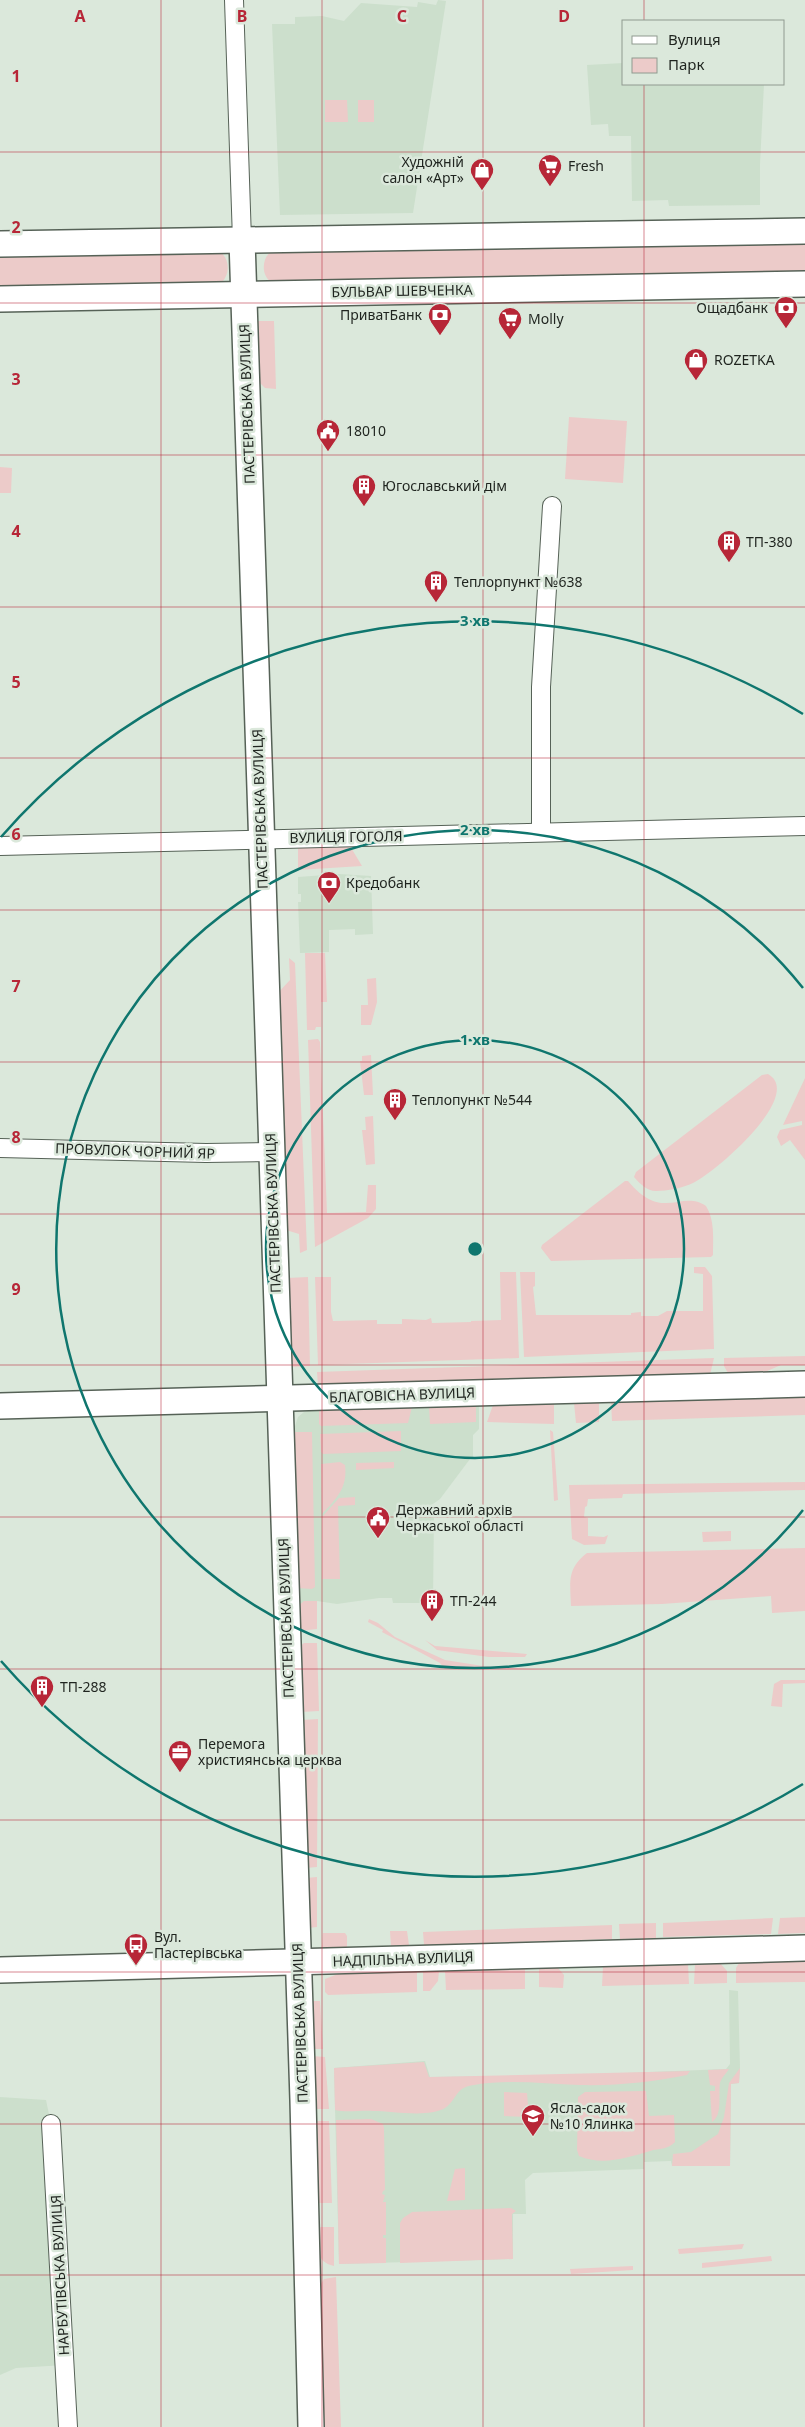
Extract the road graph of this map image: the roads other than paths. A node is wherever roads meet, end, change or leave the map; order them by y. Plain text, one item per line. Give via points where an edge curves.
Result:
1 (234, 0) edge
2 (805, 231) edge
3 (242, 240) junction
4 (0, 244) edge
5 (805, 284) edge
6 (244, 294) junction
7 (0, 299) edge
8 (552, 506) dead end
9 (805, 826) edge
10 (541, 832) junction
11 (261, 839) junction
12 (0, 846) edge
13 (0, 1148) edge
14 (271, 1152) junction
15 (805, 1384) edge
16 (279, 1399) junction
17 (0, 1406) edge
18 (805, 1948) edge
19 (298, 1962) junction
20 (0, 1970) edge
21 (51, 2124) dead end
22 (68, 2427) edge
23 (311, 2427) edge

1 - 3 street, ПАСТЕРІВСЬКА ВУЛИЦЯ
2 - 3 main road
3 - 4 main road
3 - 6 main road, ПАСТЕРІВСЬКА ВУЛИЦЯ
5 - 6 main road, БУЛЬВАР ШЕВЧЕНКА
6 - 7 main road, БУЛЬВАР ШЕВЧЕНКА
6 - 11 main road, ПАСТЕРІВСЬКА ВУЛИЦЯ
8 - 10 street via 541,687
9 - 10 street, ВУЛИЦЯ ГОГОЛЯ
10 - 11 street, ВУЛИЦЯ ГОГОЛЯ
11 - 12 street, ВУЛИЦЯ ГОГОЛЯ
11 - 14 main road, ПАСТЕРІВСЬКА ВУЛИЦЯ
13 - 14 street, ПРОВУЛОК ЧОРНИЙ ЯР
14 - 16 main road, ПАСТЕРІВСЬКА ВУЛИЦЯ
15 - 16 main road, БЛАГОВІСНА ВУЛИЦЯ
16 - 17 main road, БЛАГОВІСНА ВУЛИЦЯ
16 - 19 main road, ПАСТЕРІВСЬКА ВУЛИЦЯ
18 - 19 main road, НАДПІЛЬНА ВУЛИЦЯ
19 - 20 main road, НАДПІЛЬНА ВУЛИЦЯ
19 - 23 main road, ПАСТЕРІВСЬКА ВУЛИЦЯ
21 - 22 street, НАРБУТІВСЬКА ВУЛИЦЯ

